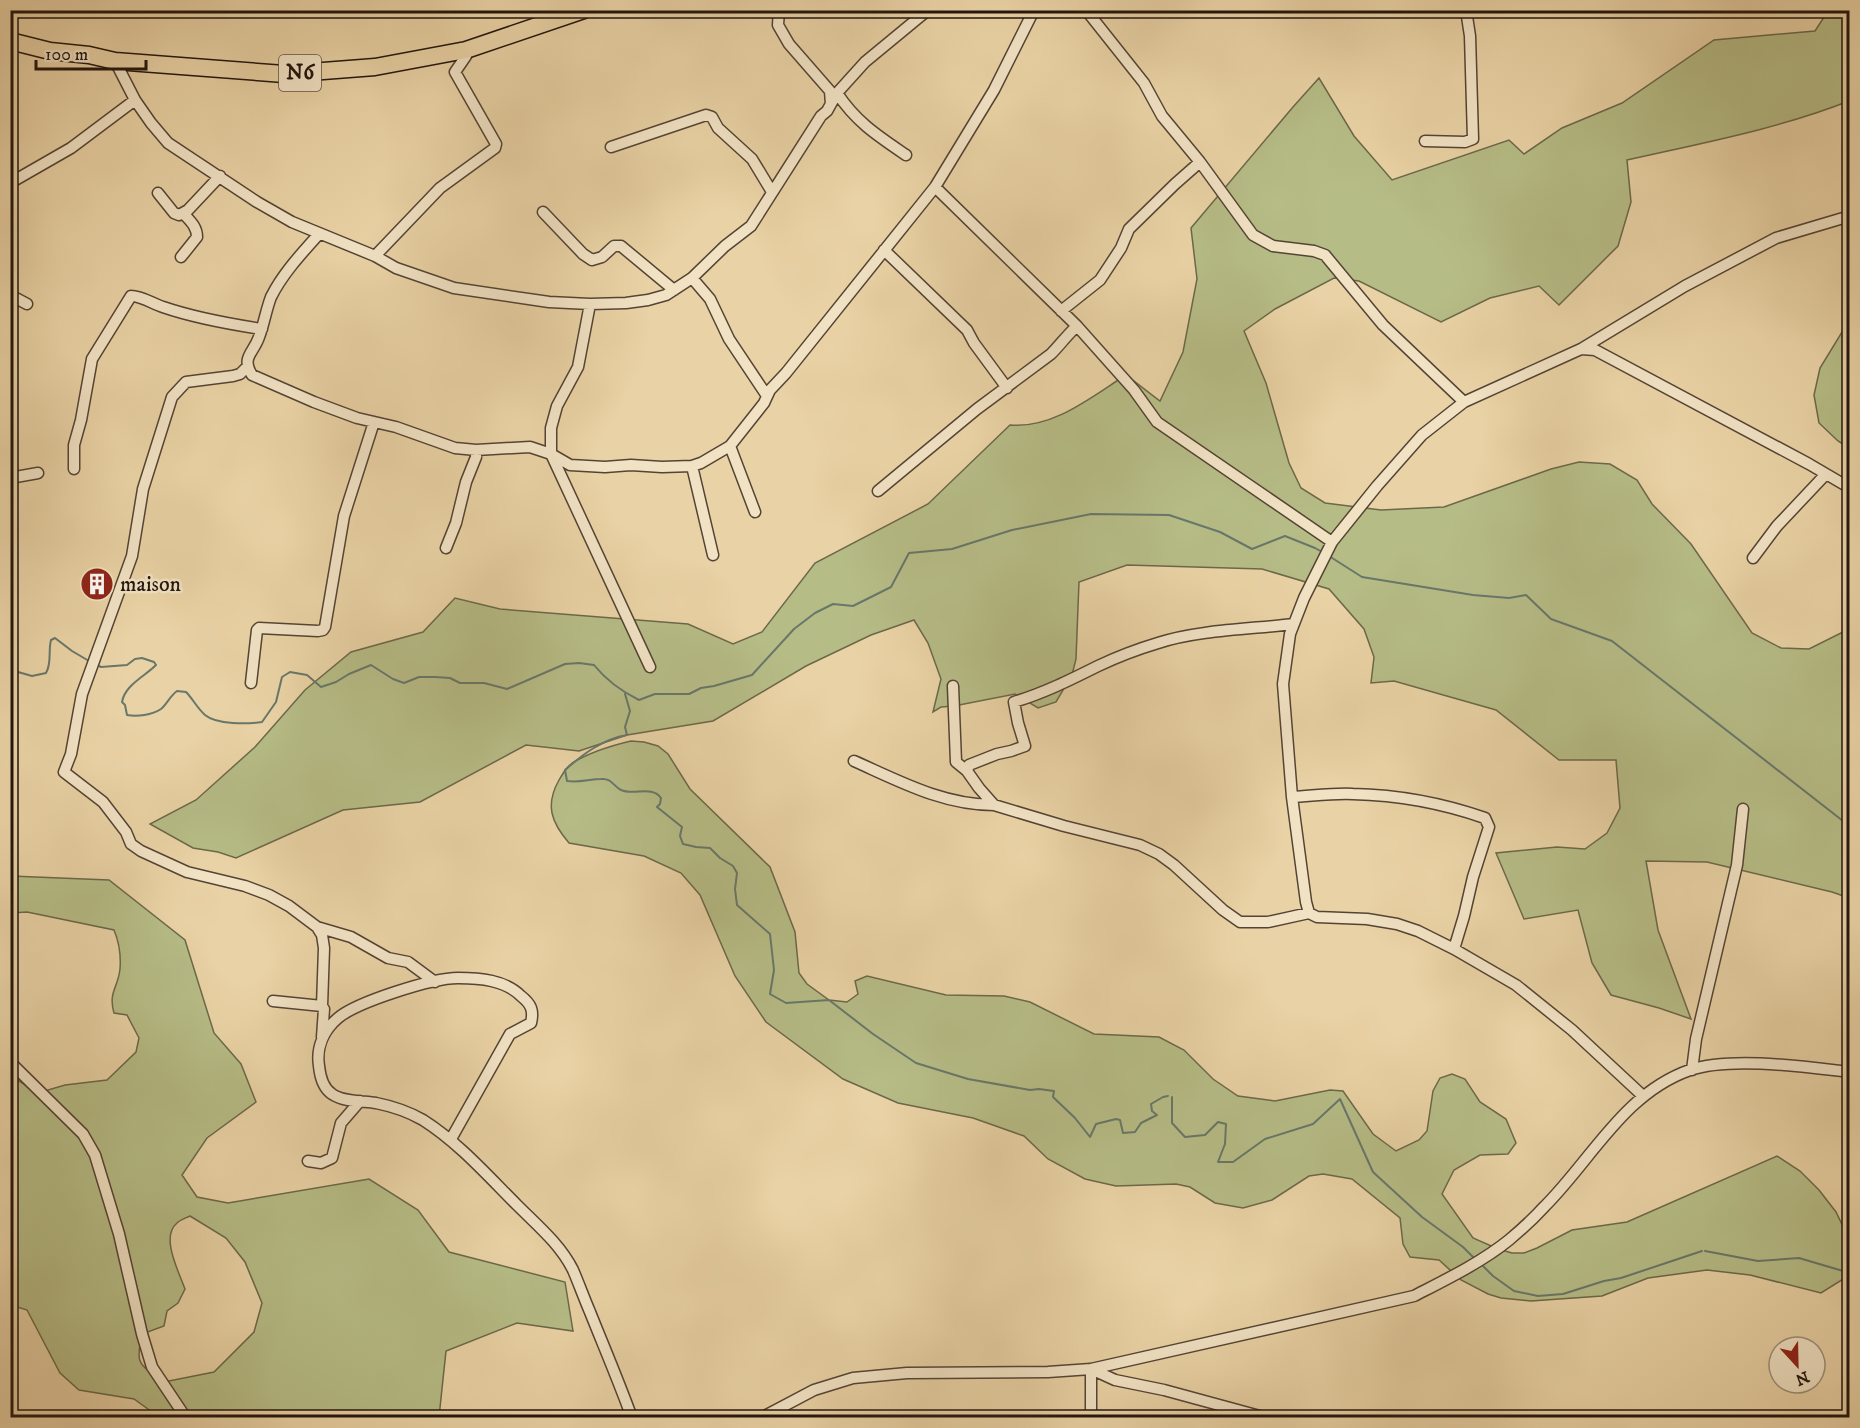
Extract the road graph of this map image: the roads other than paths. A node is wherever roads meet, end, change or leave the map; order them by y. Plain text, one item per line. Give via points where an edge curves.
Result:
1 (584, 10) edge
2 (779, 10) edge
3 (928, 10) edge
4 (1034, 10) edge
5 (1086, 10) edge
6 (1466, 10) edge
7 (10, 41) edge
8 (466, 50) junction
9 (115, 61) junction
10 (837, 93) junction
11 (135, 100) junction
12 (831, 104) junction
13 (1425, 141) dead end
14 (611, 147) dead end
15 (906, 155) dead end
16 (1200, 162) junction
17 (220, 176) junction
18 (10, 183) edge
19 (935, 187) junction
20 (772, 192) junction
21 (158, 193) dead end
22 (543, 212) dead end
23 (183, 213) junction
24 (1850, 216) edge
25 (319, 234) junction
26 (884, 250) junction
27 (375, 256) junction
28 (181, 257) dead end
29 (692, 278) junction
30 (674, 290) junction
31 (10, 295) edge
32 (590, 303) junction
33 (27, 304) dead end
34 (1062, 310) junction
35 (1077, 326) junction
36 (262, 329) junction
37 (1581, 349) junction
38 (247, 367) junction
39 (1007, 388) junction
40 (767, 396) junction
41 (1464, 402) junction
42 (374, 422) junction
43 (730, 446) junction
44 (476, 450) junction
45 (551, 454) junction
46 (692, 466) junction
47 (74, 469) dead end
48 (38, 473) dead end
49 (1826, 474) junction
50 (10, 478) edge
51 (1850, 488) edge
52 (878, 491) dead end
53 (755, 512) dead end
54 (1332, 542) junction
55 (446, 548) dead end
56 (713, 555) dead end
57 (1754, 558) dead end
58 (1294, 624) junction
59 (650, 667) dead end
60 (251, 683) dead end
61 (953, 686) dead end
62 (854, 761) dead end
63 (967, 771) junction
64 (1292, 796) junction
65 (994, 805) junction
66 (1743, 809) dead end
67 (1309, 913) junction
68 (317, 927) junction
69 (1454, 949) junction
70 (435, 982) junction
71 (273, 1001) dead end
72 (322, 1006) junction
73 (322, 1037) junction
74 (10, 1062) edge
75 (1692, 1070) junction
76 (1850, 1072) edge
77 (1643, 1096) junction
78 (360, 1101) junction
79 (450, 1139) junction
80 (308, 1161) dead end
81 (1091, 1369) junction
82 (186, 1418) edge
83 (632, 1418) edge
84 (761, 1418) edge
85 (1091, 1418) edge
86 (1267, 1418) edge

1 - 8 highway, N6
2 - 12 street via 778,25 789,44 830,91
3 - 10 street via 866,62
4 - 19 street via 994,90
5 - 16 street
6 - 13 street via 1473,139
7 - 9 highway, N6
8 - 9 highway, N6 via 375,67 284,74
8 - 27 street via 455,72 495,148 440,188
9 - 11 street
10 - 12 street
10 - 15 street via 867,128
11 - 17 street via 168,143
11 - 18 street via 71,148
12 - 20 street
14 - 20 street via 706,115 752,159
16 - 34 street via 1129,229 1100,280
16 - 41 street via 1253,235 1273,246 1325,255 1383,325
17 - 23 street
17 - 25 street via 248,196
19 - 26 street
19 - 34 street
20 - 29 street via 751,226
21 - 23 street via 174,213
22 - 30 street via 592,260 614,246 621,246
23 - 28 street via 193,224 197,237
24 - 37 street via 1776,238 1685,286
25 - 27 street
25 - 36 street via 279,283
26 - 39 street via 967,330
26 - 40 street
27 - 32 street via 396,268 454,288
29 - 30 street
29 - 40 street via 710,299 729,339
30 - 32 street via 648,300
31 - 33 street
32 - 45 street via 578,367 556,406
34 - 35 street
35 - 39 street via 1051,354
35 - 54 street via 1157,422
36 - 38 street
36 - 47 street via 195,316 131,296 92,359 74,445
37 - 41 street
37 - 49 street via 1596,350
38 - 42 street via 252,375 314,402
38 - 68 street via 233,376 186,382 172,397 143,489 132,556 82,694 64,772 103,802 141,851 187,872 269,895
39 - 52 street
40 - 43 street
41 - 54 street via 1422,435
42 - 44 street via 455,448
42 - 60 street via 344,516 325,627 318,631 259,628
43 - 46 street
43 - 53 street
44 - 45 street via 531,447
44 - 55 street
45 - 46 street via 570,465
45 - 59 street
46 - 56 street
48 - 50 street
49 - 51 street
49 - 57 street via 1777,526
54 - 58 street
58 - 63 street via 1184,636 1158,643 1014,702 1025,746 969,765
58 - 64 street via 1283,684
61 - 63 street via 956,762
62 - 65 street via 946,798
63 - 65 street
64 - 67 street
64 - 69 street via 1353,794 1406,798 1448,805 1485,818 1489,826
65 - 67 street via 1140,845 1159,854 1240,922 1268,922
66 - 75 street via 1737,865
67 - 69 street via 1397,924
68 - 70 street via 351,937 388,958 408,962
68 - 72 street via 324,948
69 - 77 street via 1516,985
70 - 73 street via 378,997 357,1007 339,1017
70 - 79 street via 458,978 498,982 513,988 533,1012 531,1023 510,1034
71 - 72 street
72 - 73 street
73 - 78 street via 318,1064 325,1086 331,1094
74 - 82 street via 82,1134 95,1155 152,1367
75 - 76 street via 1754,1064
75 - 77 street
77 - 81 street via 1546,1205 1508,1241 1414,1296
78 - 79 street via 415,1116
78 - 80 street via 341,1123 332,1158 321,1163
79 - 83 street via 553,1241 572,1269
81 - 84 street via 853,1378 814,1390
81 - 85 street
81 - 86 street via 1115,1380

